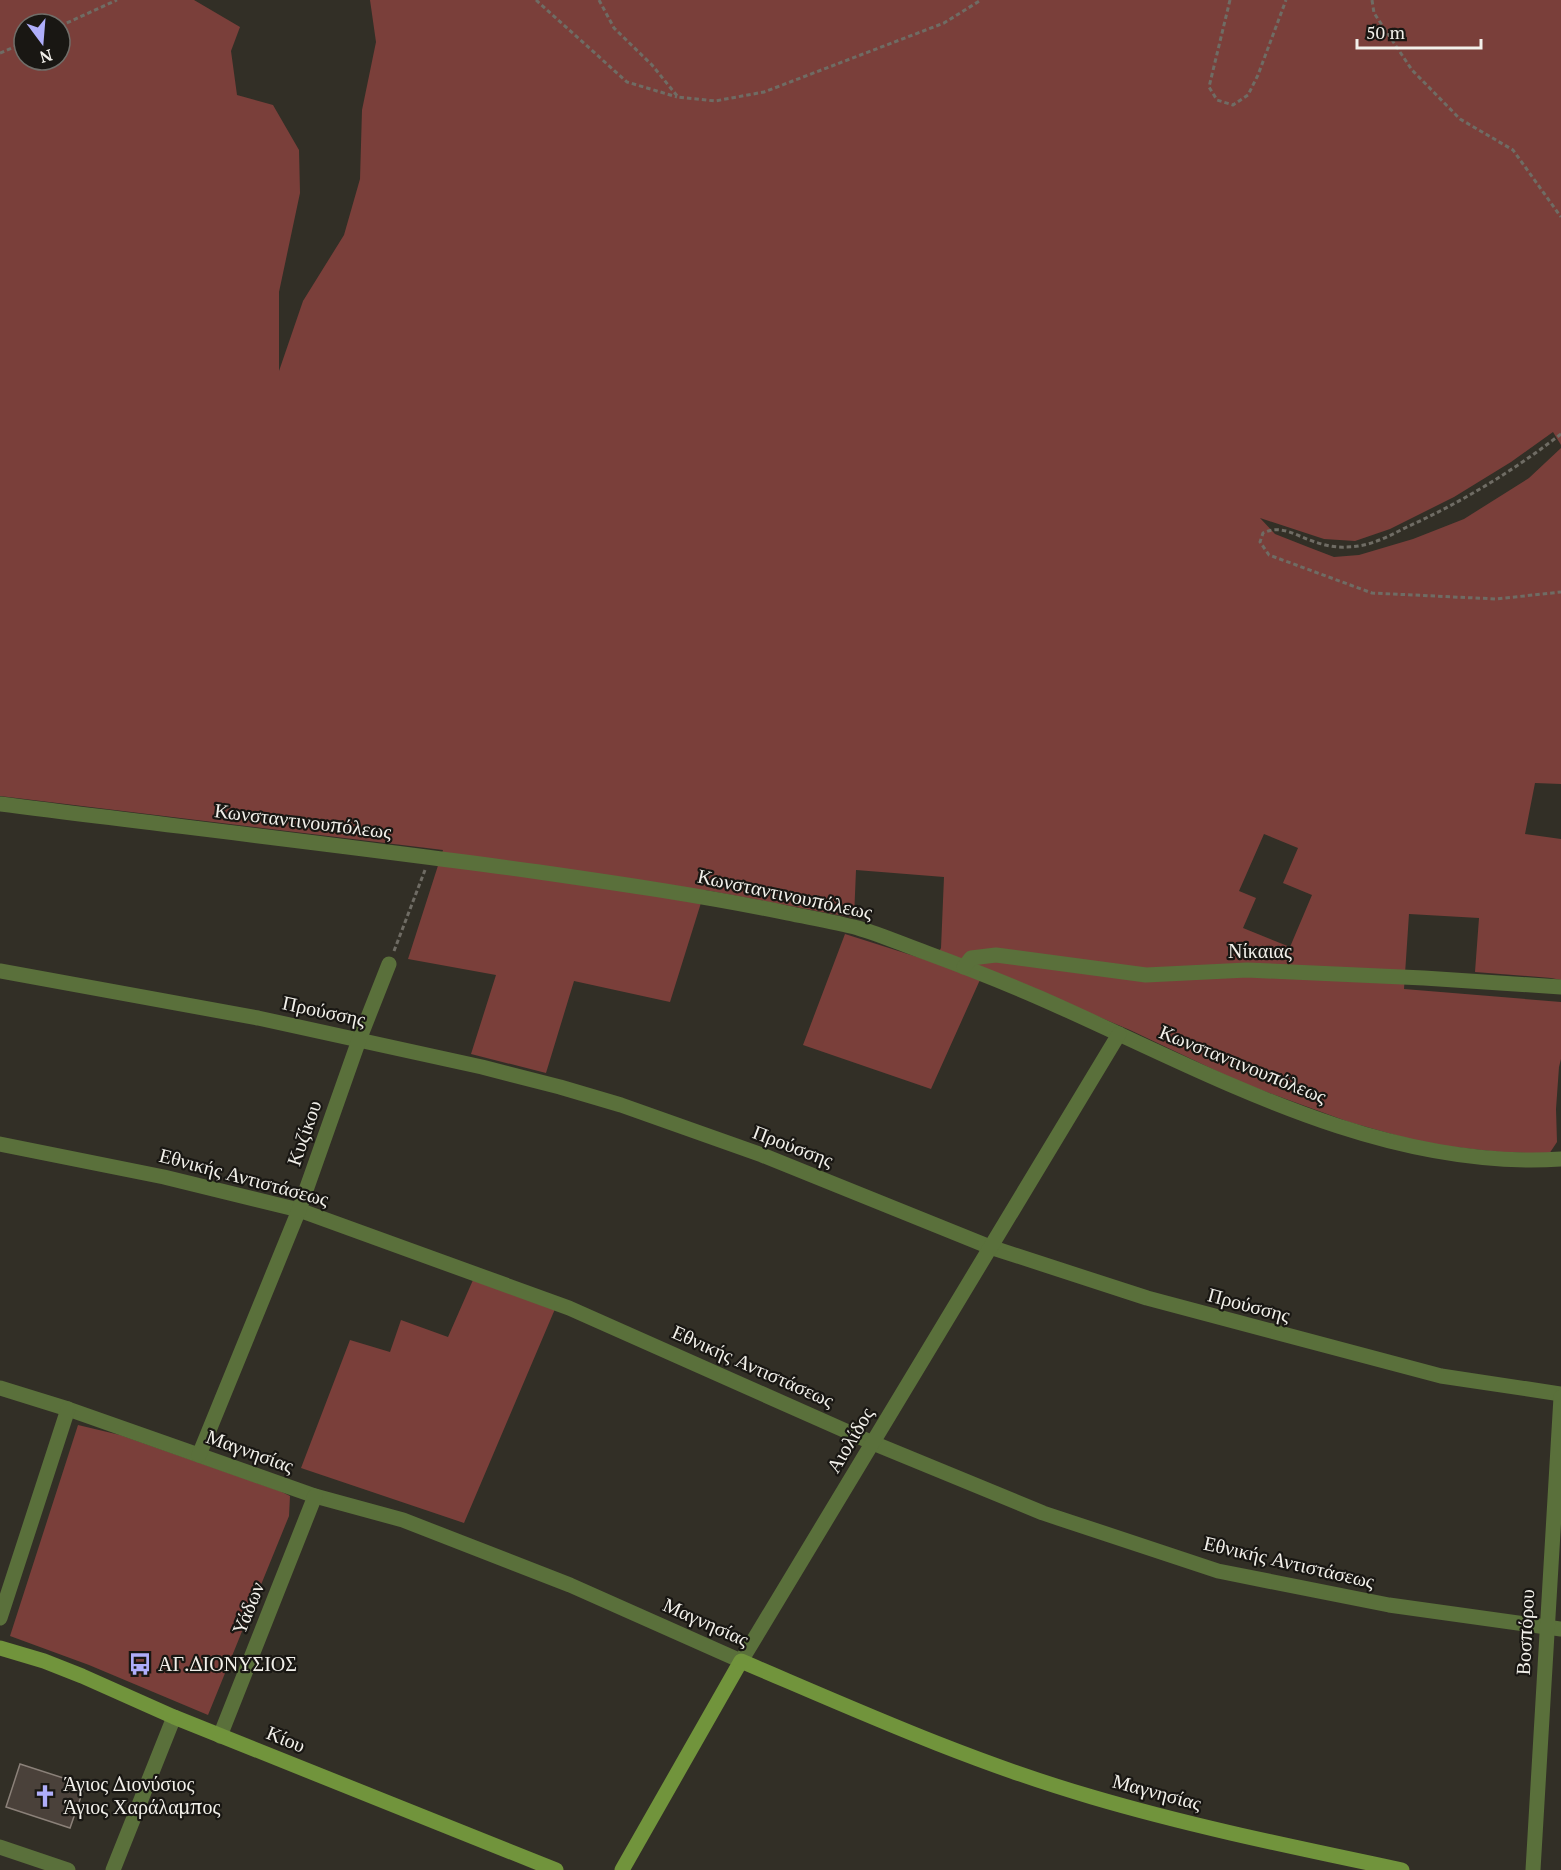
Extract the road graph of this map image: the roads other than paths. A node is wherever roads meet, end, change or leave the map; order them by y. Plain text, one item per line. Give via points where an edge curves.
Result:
1 (0, 804) edge
2 (389, 964) road end
3 (964, 967) junction
4 (0, 971) edge
5 (1561, 987) edge
6 (1119, 1034) junction
7 (359, 1040) junction
8 (0, 1144) edge
9 (1561, 1159) edge
10 (299, 1210) junction
11 (990, 1247) junction
12 (0, 1388) edge
13 (1561, 1396) edge
14 (68, 1409) junction
15 (873, 1443) junction
16 (199, 1455) junction
17 (315, 1497) junction
18 (0, 1618) edge
19 (1554, 1629) edge
20 (0, 1648) edge
21 (741, 1661) junction
22 (174, 1717) junction
23 (220, 1736) junction
24 (0, 1847) edge
25 (34, 1864) edge
26 (68, 1870) edge
27 (113, 1870) edge
28 (556, 1870) edge
29 (622, 1870) edge
30 (1402, 1870) edge
31 (1533, 1870) edge

1 - 3 street, Κωνσταντινουπόλεως via 626,884 860,928
2 - 7 street, Κυζίκου
3 - 5 street, Νίκαιας via 971,958 996,955 1146,975 1258,971
3 - 6 street, Κωνσταντινουπόλεως
4 - 7 street, Προύσσης
6 - 9 street, Κωνσταντινουπόλεως via 1217,1080 1386,1140 1434,1152 1478,1157
6 - 11 street, Αιολίδος
7 - 10 street, Κυζίκου
7 - 11 street, Προύσσης via 493,1070 621,1105 762,1155
8 - 10 street, Εθνικής Αντιστάσεως via 145,1172
10 - 15 street, Εθνικής Αντιστάσεως via 570,1308
10 - 16 street, Κυζίκου
11 - 13 street, Προύσσης via 1147,1298 1278,1334 1441,1376
11 - 15 street, Αιολίδος
12 - 14 street, Μαγνησίας
13 - 19 street, Βοσπόρου
14 - 16 street, Μαγνησίας
14 - 18 street
15 - 19 street, Εθνικής Αντιστάσεως via 1043,1513 1218,1571 1389,1605
15 - 21 street, Αιολίδος
16 - 17 street, Μαγνησίας
17 - 21 street, Μαγνησίας via 404,1520 570,1585
17 - 23 street, Υάδων
19 - 31 street, Βοσπόρου
20 - 22 street, Κίου via 82,1676
21 - 29 street, Αιολίδος
21 - 30 street, Μαγνησίας via 944,1747 1092,1797
22 - 23 street, Κίου
22 - 27 street
23 - 28 street, Κίου
24 - 25 street
25 - 26 street

